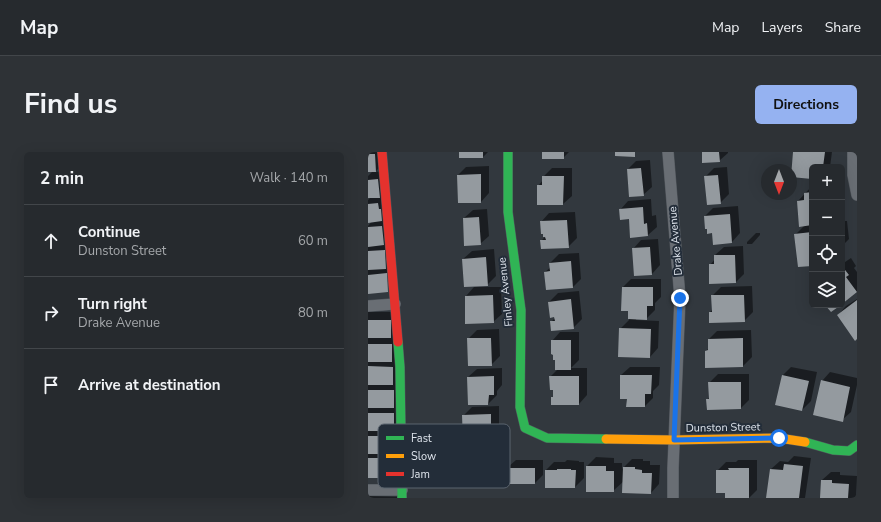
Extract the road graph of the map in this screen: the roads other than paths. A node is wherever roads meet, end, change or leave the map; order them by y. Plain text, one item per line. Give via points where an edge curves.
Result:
1 (382, 152) edge
2 (508, 152) edge
3 (668, 152) edge
4 (853, 152) edge
5 (857, 195) edge
6 (395, 304) junction
7 (368, 306) edge
8 (401, 424) edge
9 (525, 428) joint
10 (674, 440) junction
11 (857, 445) edge
12 (368, 490) edge
13 (402, 494) edge
14 (673, 498) edge

1 - 6 street
2 - 9 street, Finley Avenue via 508,212 521,310 520,407
3 - 10 street, Drake Avenue via 680,298
4 - 5 street via 853,175
6 - 7 street
6 - 8 street
9 - 10 street, Dunston Street via 547,438
10 - 11 street, Dunston Street via 779,438 849,451
10 - 14 street, Drake Avenue
12 - 13 street

